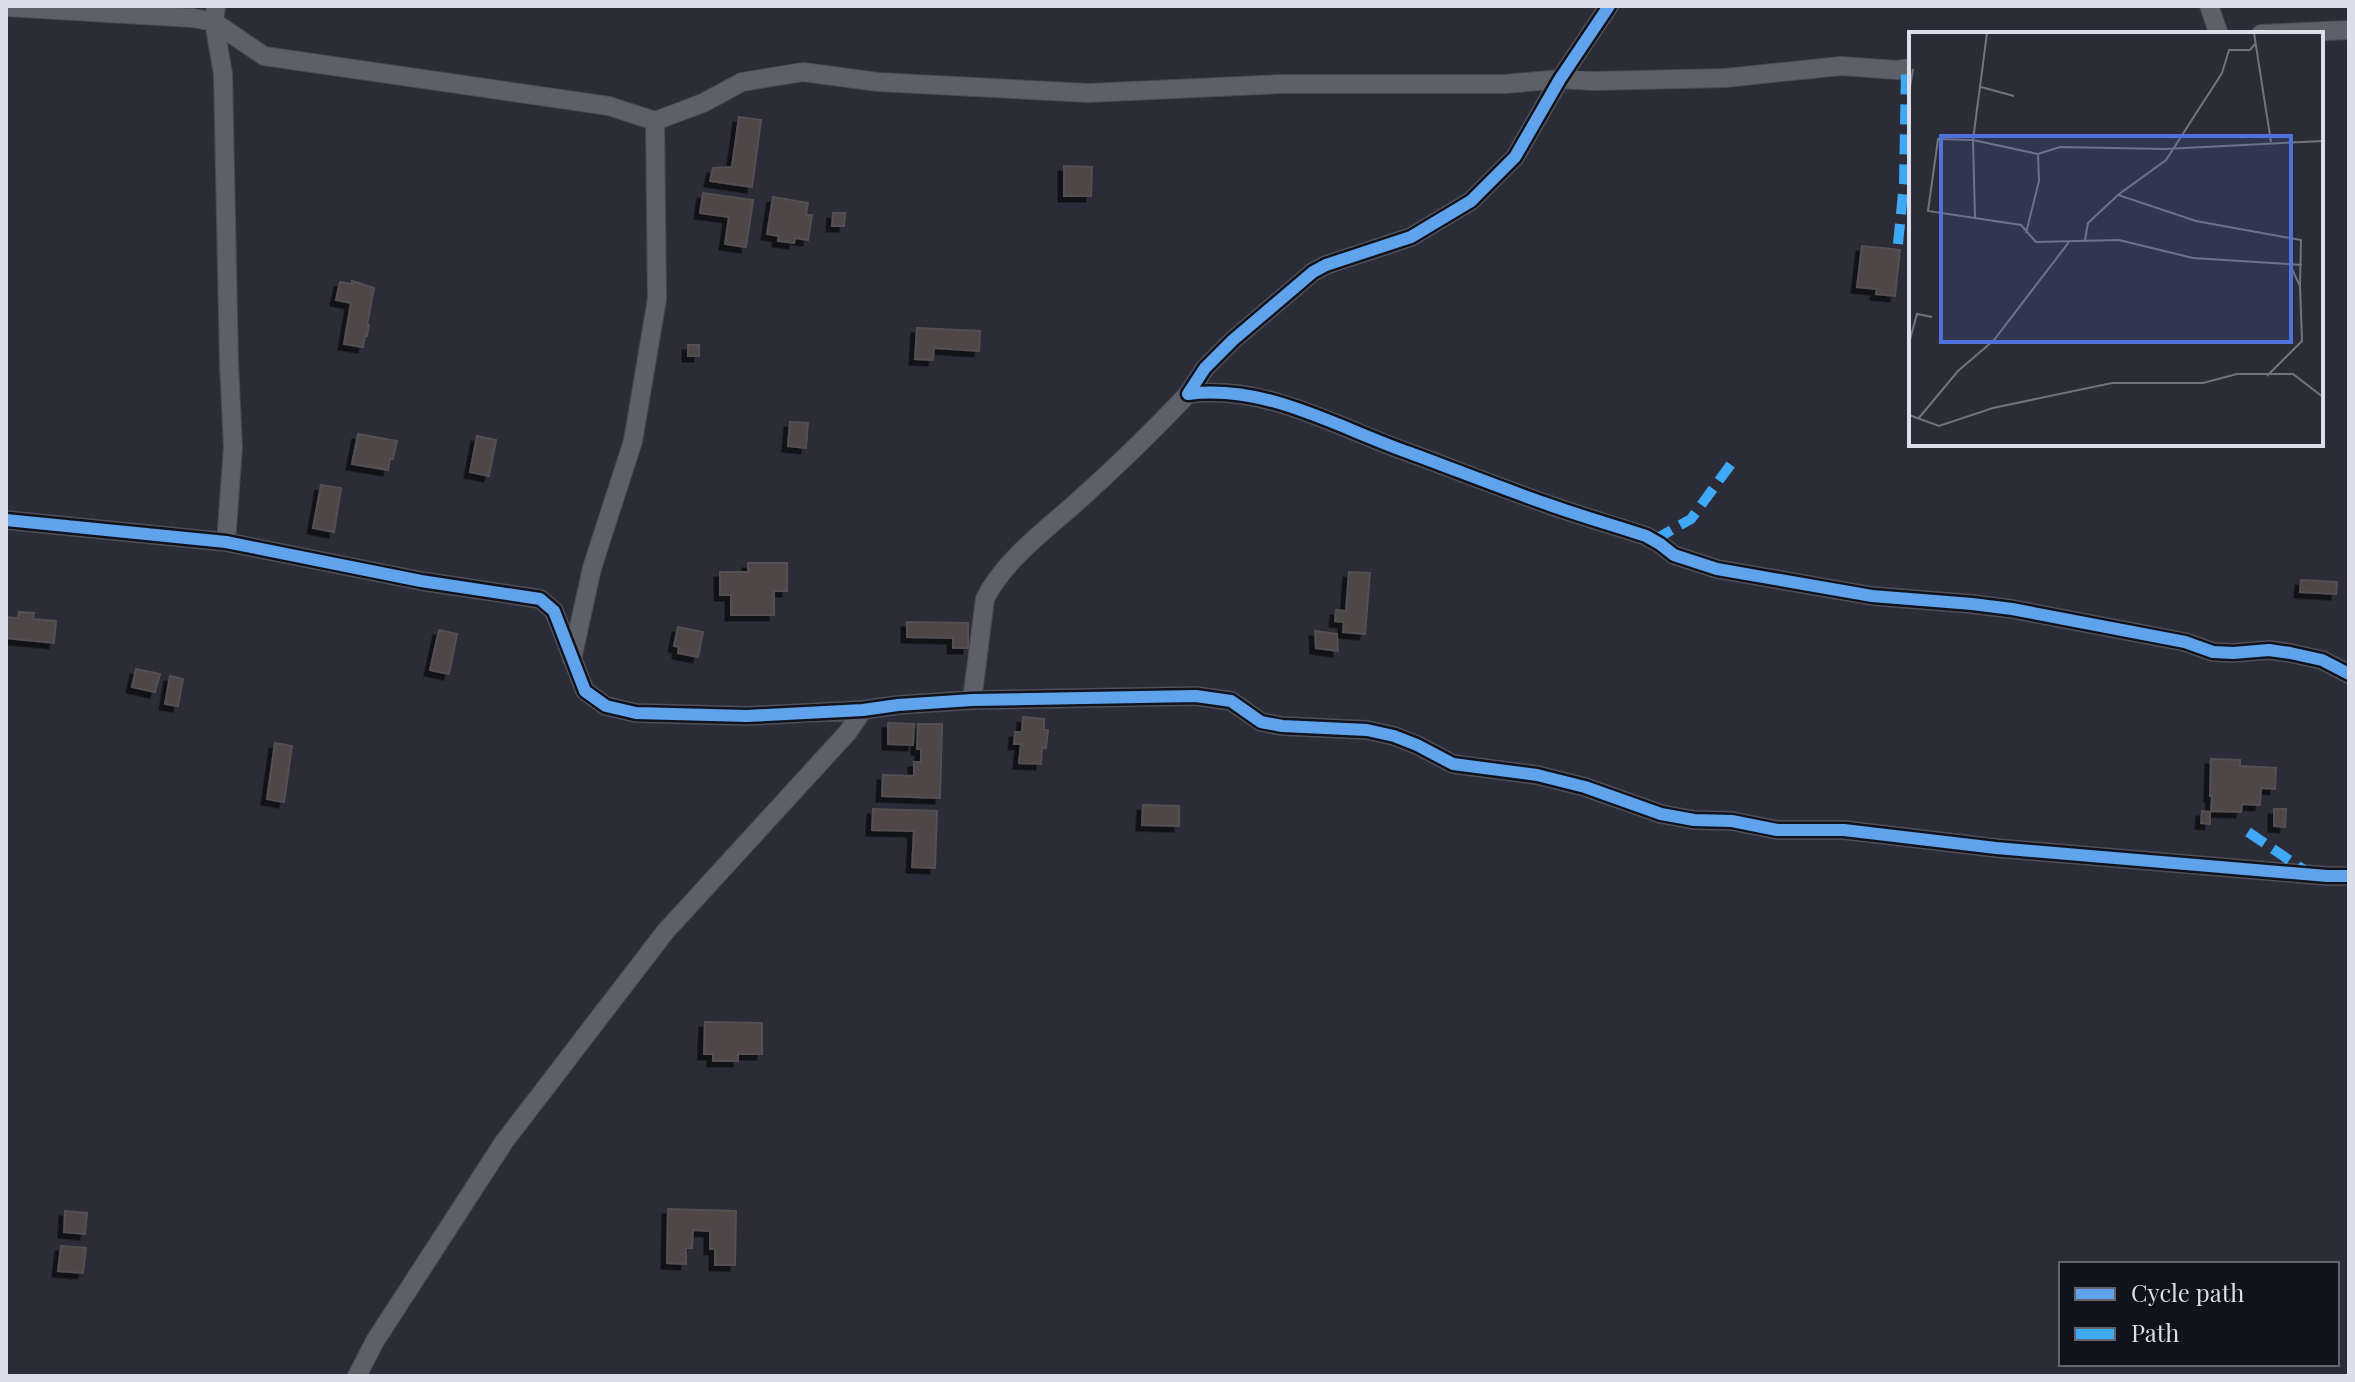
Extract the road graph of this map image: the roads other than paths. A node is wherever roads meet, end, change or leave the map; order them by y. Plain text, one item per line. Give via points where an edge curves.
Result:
1 (1609, 6) edge
2 (2209, 6) edge
3 (6, 7) edge
4 (215, 14) edge
5 (2349, 30) edge
6 (2218, 32) edge
7 (2305, 32) edge
8 (1909, 68) edge
9 (1560, 79) junction
10 (655, 121) junction
11 (1188, 394) junction
12 (6, 520) edge
13 (226, 542) junction
14 (572, 659) junction
15 (2349, 674) edge
16 (972, 700) junction
17 (863, 710) junction
18 (2348, 876) edge
19 (357, 1376) edge

1 - 9 street
2 - 6 street
3 - 4 street via 193,18
4 - 10 street via 264,56 609,106
4 - 13 street via 223,74 233,447
5 - 7 street
8 - 9 street via 1841,66 1725,78
9 - 10 street via 1088,93 878,82 803,72 742,82
9 - 11 street via 1515,157 1471,201 1411,237 1313,272 1233,340
10 - 14 street via 657,299 633,441 592,568
11 - 15 street via 1243,394 1292,406 1543,503 1646,536 1674,555 1717,569 1872,596 2012,609 2213,652 2290,653 2322,660
11 - 16 street via 992,584 985,599
12 - 13 street
13 - 14 street via 540,599 554,611
14 - 17 street via 585,691 606,706 636,713 747,716
16 - 17 street
16 - 18 street via 1196,696 1231,701 1261,722 1394,736 1453,764 1537,775 1694,820
17 - 19 street via 665,932 513,1130

